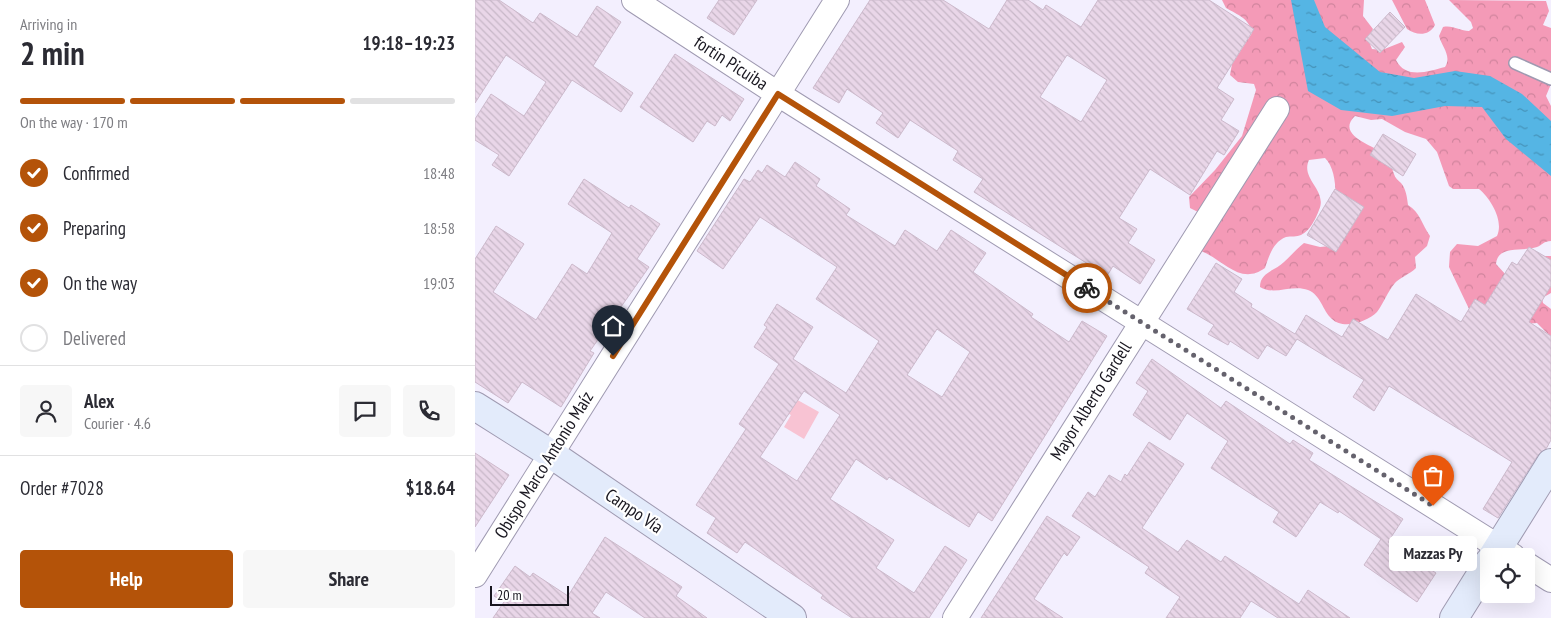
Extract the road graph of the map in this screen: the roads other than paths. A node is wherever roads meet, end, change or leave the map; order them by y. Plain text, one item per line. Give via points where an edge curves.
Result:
1 (634, 0) edge
2 (837, 0) edge
3 (1515, 63) dead end
4 (1551, 80) edge
5 (778, 94) junction
6 (1277, 109) dead end
7 (1141, 322) junction
8 (475, 406) edge
9 (551, 454) junction
10 (1551, 463) edge
11 (1487, 548) edge
12 (1502, 548) edge
13 (1535, 570) edge
14 (475, 575) edge
15 (1551, 580) edge
16 (1480, 581) edge
17 (792, 618) edge
18 (955, 618) edge
19 (1454, 618) edge

1 - 5 street, fortin Picuiba
2 - 5 street, Obispo Marco Antonio Maíz
3 - 4 lane
5 - 7 street, fortin Picuiba
5 - 9 street, Obispo Marco Antonio Maíz
6 - 7 street, Mayor Alberto Gardell
7 - 11 street, fortin Picuiba
7 - 18 street, Mayor Alberto Gardell
8 - 9 street, Campo Vía
9 - 14 street, Obispo Marco Antonio Maíz
9 - 17 street, Campo Vía
10 - 12 street
13 - 15 street
16 - 19 street

